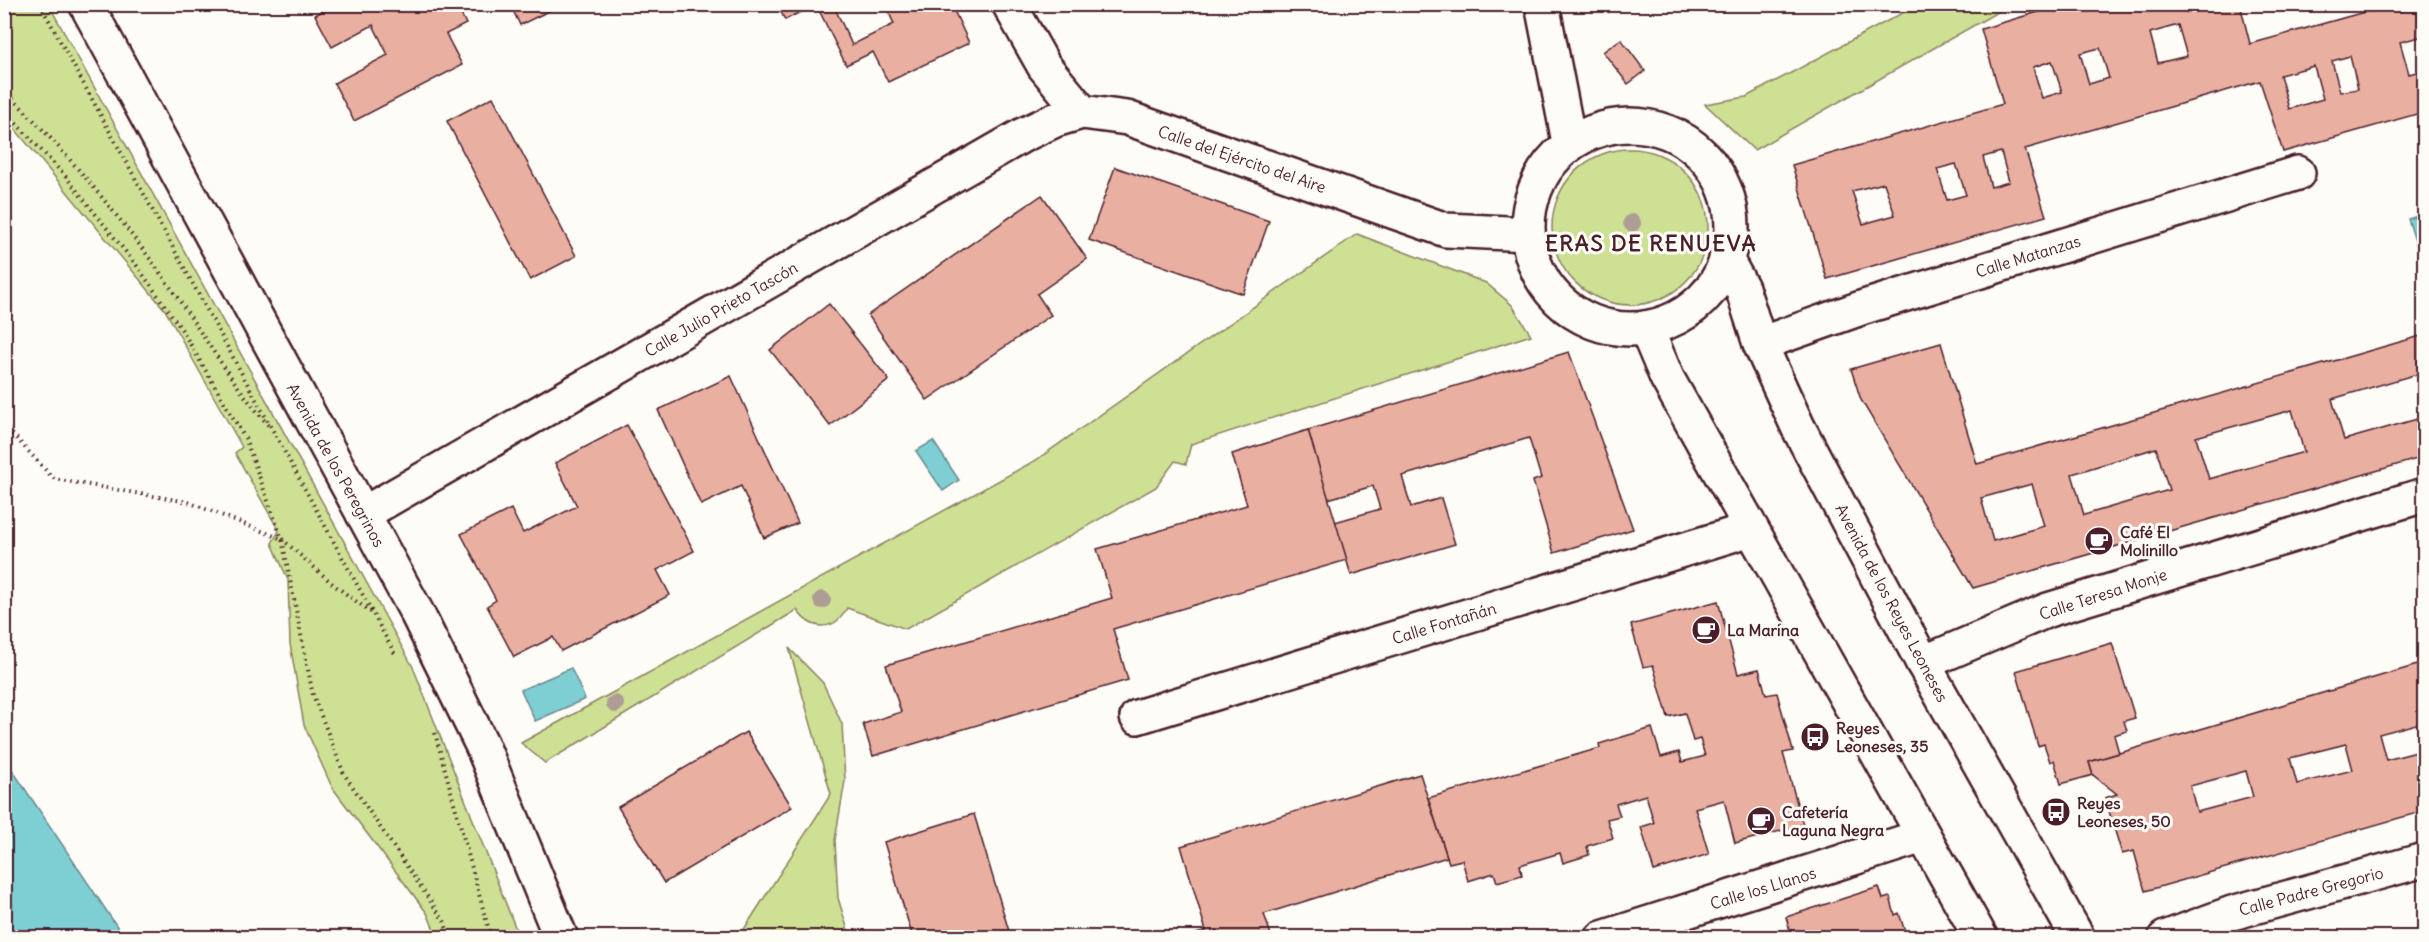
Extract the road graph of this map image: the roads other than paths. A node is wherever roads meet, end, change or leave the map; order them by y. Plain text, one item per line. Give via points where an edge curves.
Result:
1 (86, 4) edge
2 (1009, 4) edge
3 (1542, 4) edge
4 (1082, 112) junction
5 (1569, 142) junction
6 (2298, 173) dead end
7 (1528, 234) junction
8 (1726, 259) junction
9 (1646, 328) junction
10 (1760, 344) junction
11 (2424, 495) edge
12 (363, 514) junction
13 (1751, 529) junction
14 (1923, 663) junction
15 (1137, 717) dead end
16 (1923, 836) junction
17 (2424, 860) edge
18 (561, 938) edge
19 (1602, 938) edge
20 (1981, 938) edge
21 (2078, 938) edge
22 (2165, 938) edge

1 - 12 street, Avenida de los Peregrinos
2 - 4 street via 1044,66
3 - 5 street
4 - 7 street, Calle del Ejército del Aire via 1127,118 1446,230
4 - 12 street, Calle Julio Prieto Tascón via 1023,135
5 - 7 street via 1534,194
5 - 8 street via 1607,124 1646,125 1681,138 1707,160 1729,190 1732,227
6 - 10 street, Calle Matanzas via 1864,307
7 - 9 street via 1533,256 1558,302 1584,319 1612,330
8 - 9 street via 1711,288 1692,307 1671,321
8 - 10 street, Avenida de los Reyes Leoneses via 1742,288
9 - 13 street via 1667,378
10 - 14 street, Avenida de los Reyes Leoneses via 1798,427
11 - 14 street, Calle Teresa Monje via 2048,610
12 - 18 street, Avenida de los Peregrinos via 482,745
13 - 15 street, Calle Fontañán
13 - 16 street
14 - 21 street, Avenida de los Reyes Leoneses
16 - 19 street, Calle los Llanos
16 - 20 street
17 - 22 street, Calle Padre Gregorio via 2232,913

